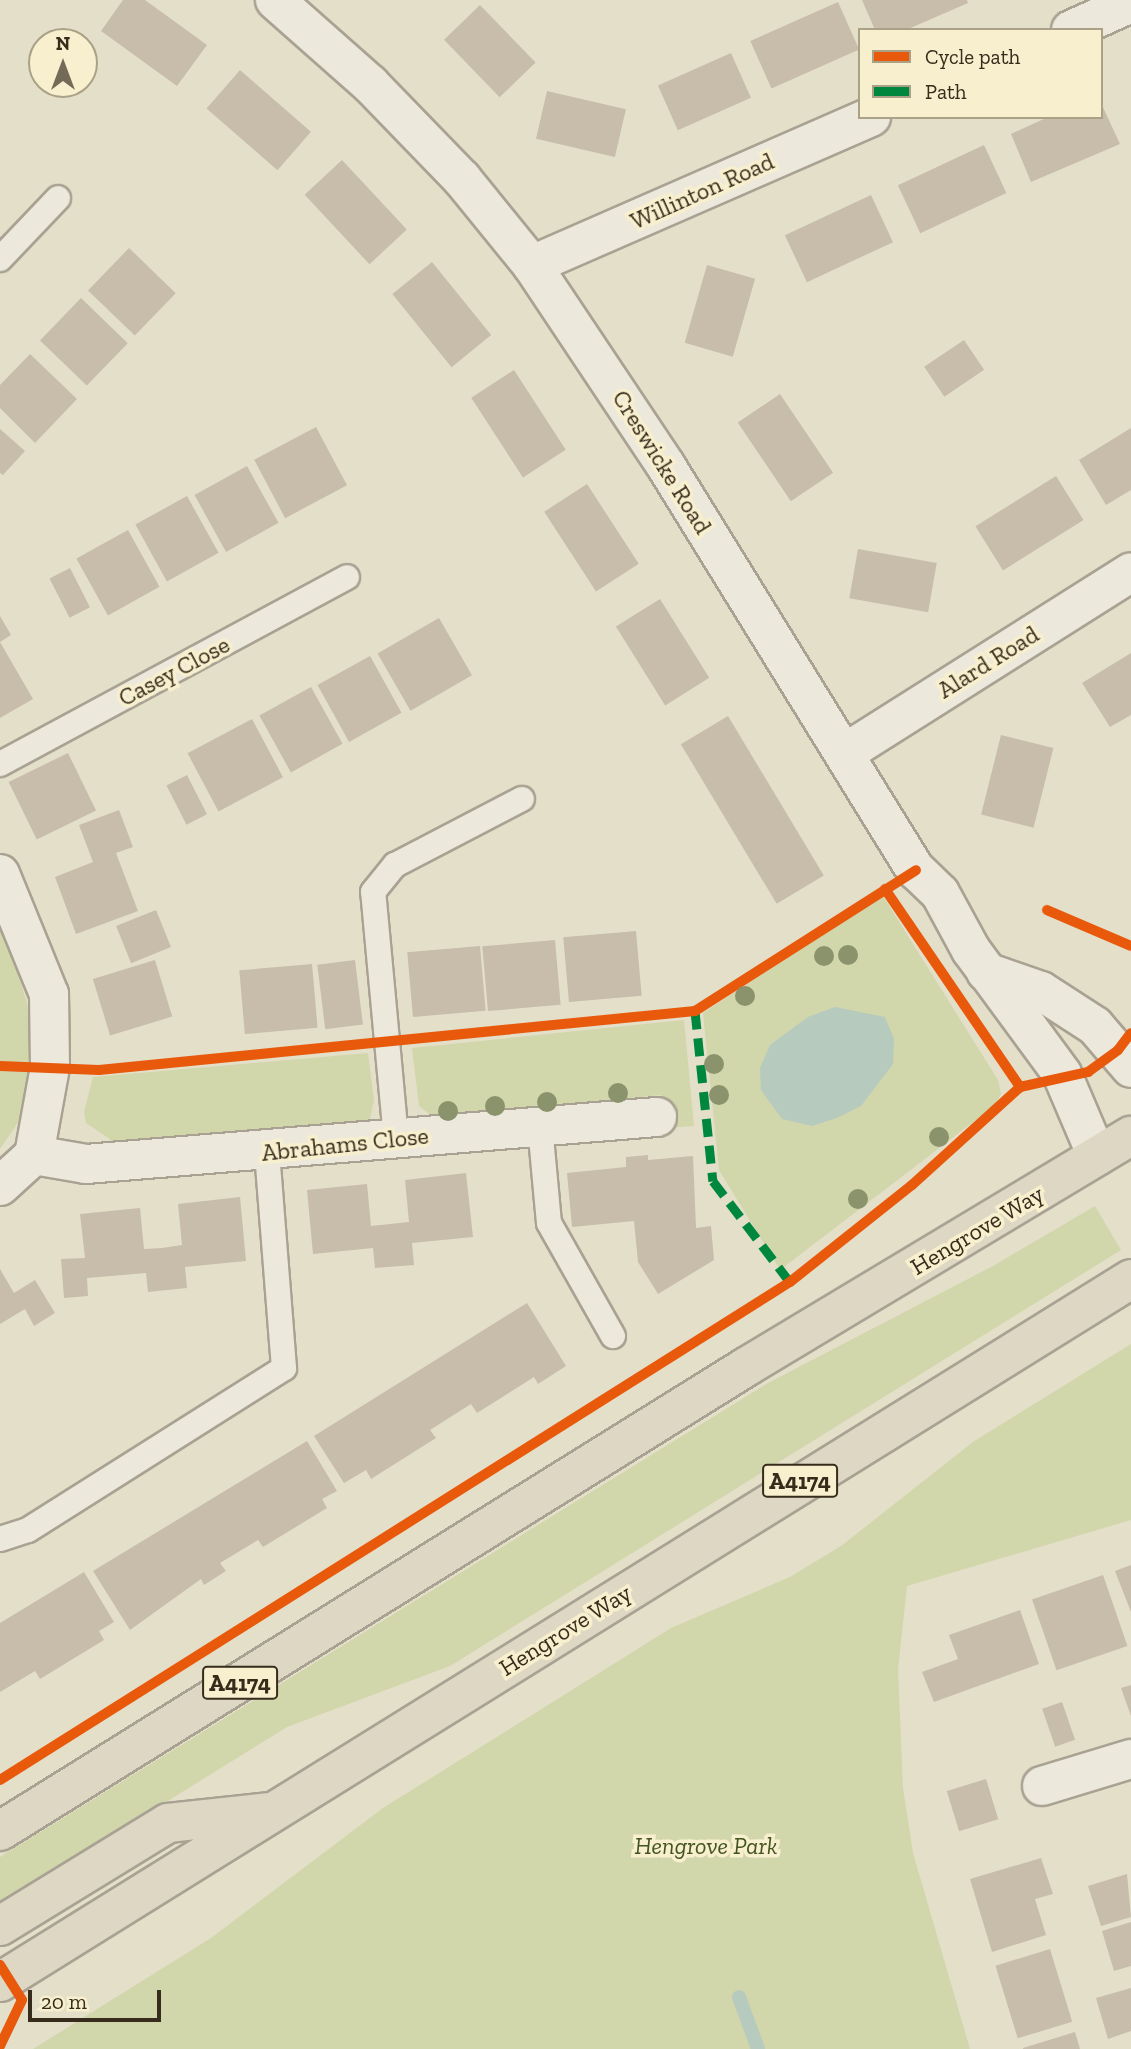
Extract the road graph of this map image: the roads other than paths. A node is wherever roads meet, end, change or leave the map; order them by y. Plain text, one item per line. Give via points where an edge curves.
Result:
1 (275, 0) edge
2 (1131, 3) edge
3 (1075, 28) edge
4 (866, 119) edge
5 (58, 198) dead end
6 (0, 259) edge
7 (532, 265) junction
8 (1131, 572) edge
9 (347, 577) dead end
10 (845, 753) junction
11 (0, 764) edge
12 (522, 799) dead end
13 (0, 874) edge
14 (986, 972) junction
15 (1131, 1068) edge
16 (657, 1117) dead end
17 (540, 1126) junction
18 (1131, 1136) edge
19 (396, 1138) junction
20 (267, 1152) junction
21 (34, 1155) junction
22 (1097, 1156) junction
23 (1131, 1173) edge
24 (0, 1186) edge
25 (1131, 1279) edge
26 (613, 1336) dead end
27 (0, 1539) edge
28 (1129, 1768) edge
29 (1042, 1786) dead end
30 (279, 1811) junction
31 (0, 1831) edge
32 (0, 1926) edge
33 (0, 1982) edge

1 - 7 street, Creswicke Road via 370,84 462,179
2 - 3 street
4 - 7 street, Willinton Road
5 - 6 lane
7 - 10 street, Creswicke Road
8 - 10 street, Alard Road
9 - 11 lane, Casey Close
10 - 14 street, Creswicke Road via 916,870 940,893
12 - 19 lane via 395,865 373,892
13 - 21 street via 49,994 50,1067
14 - 15 street via 1041,991 1095,1026
14 - 22 street, Creswicke Road via 1062,1074
16 - 17 street, Abrahams Close
17 - 19 street, Abrahams Close
17 - 26 lane via 549,1223
18 - 22 highway, Hengrove Way / A4174
19 - 20 street, Abrahams Close
20 - 21 street, Abrahams Close via 86,1164
20 - 27 lane via 284,1368 28,1530
21 - 24 street
22 - 23 highway
22 - 31 highway, Hengrove Way / A4174 via 746,1367
25 - 30 highway, Hengrove Way / A4174 via 785,1490
28 - 29 street
30 - 32 highway via 168,1823
30 - 33 highway, Hengrove Way / A4174

